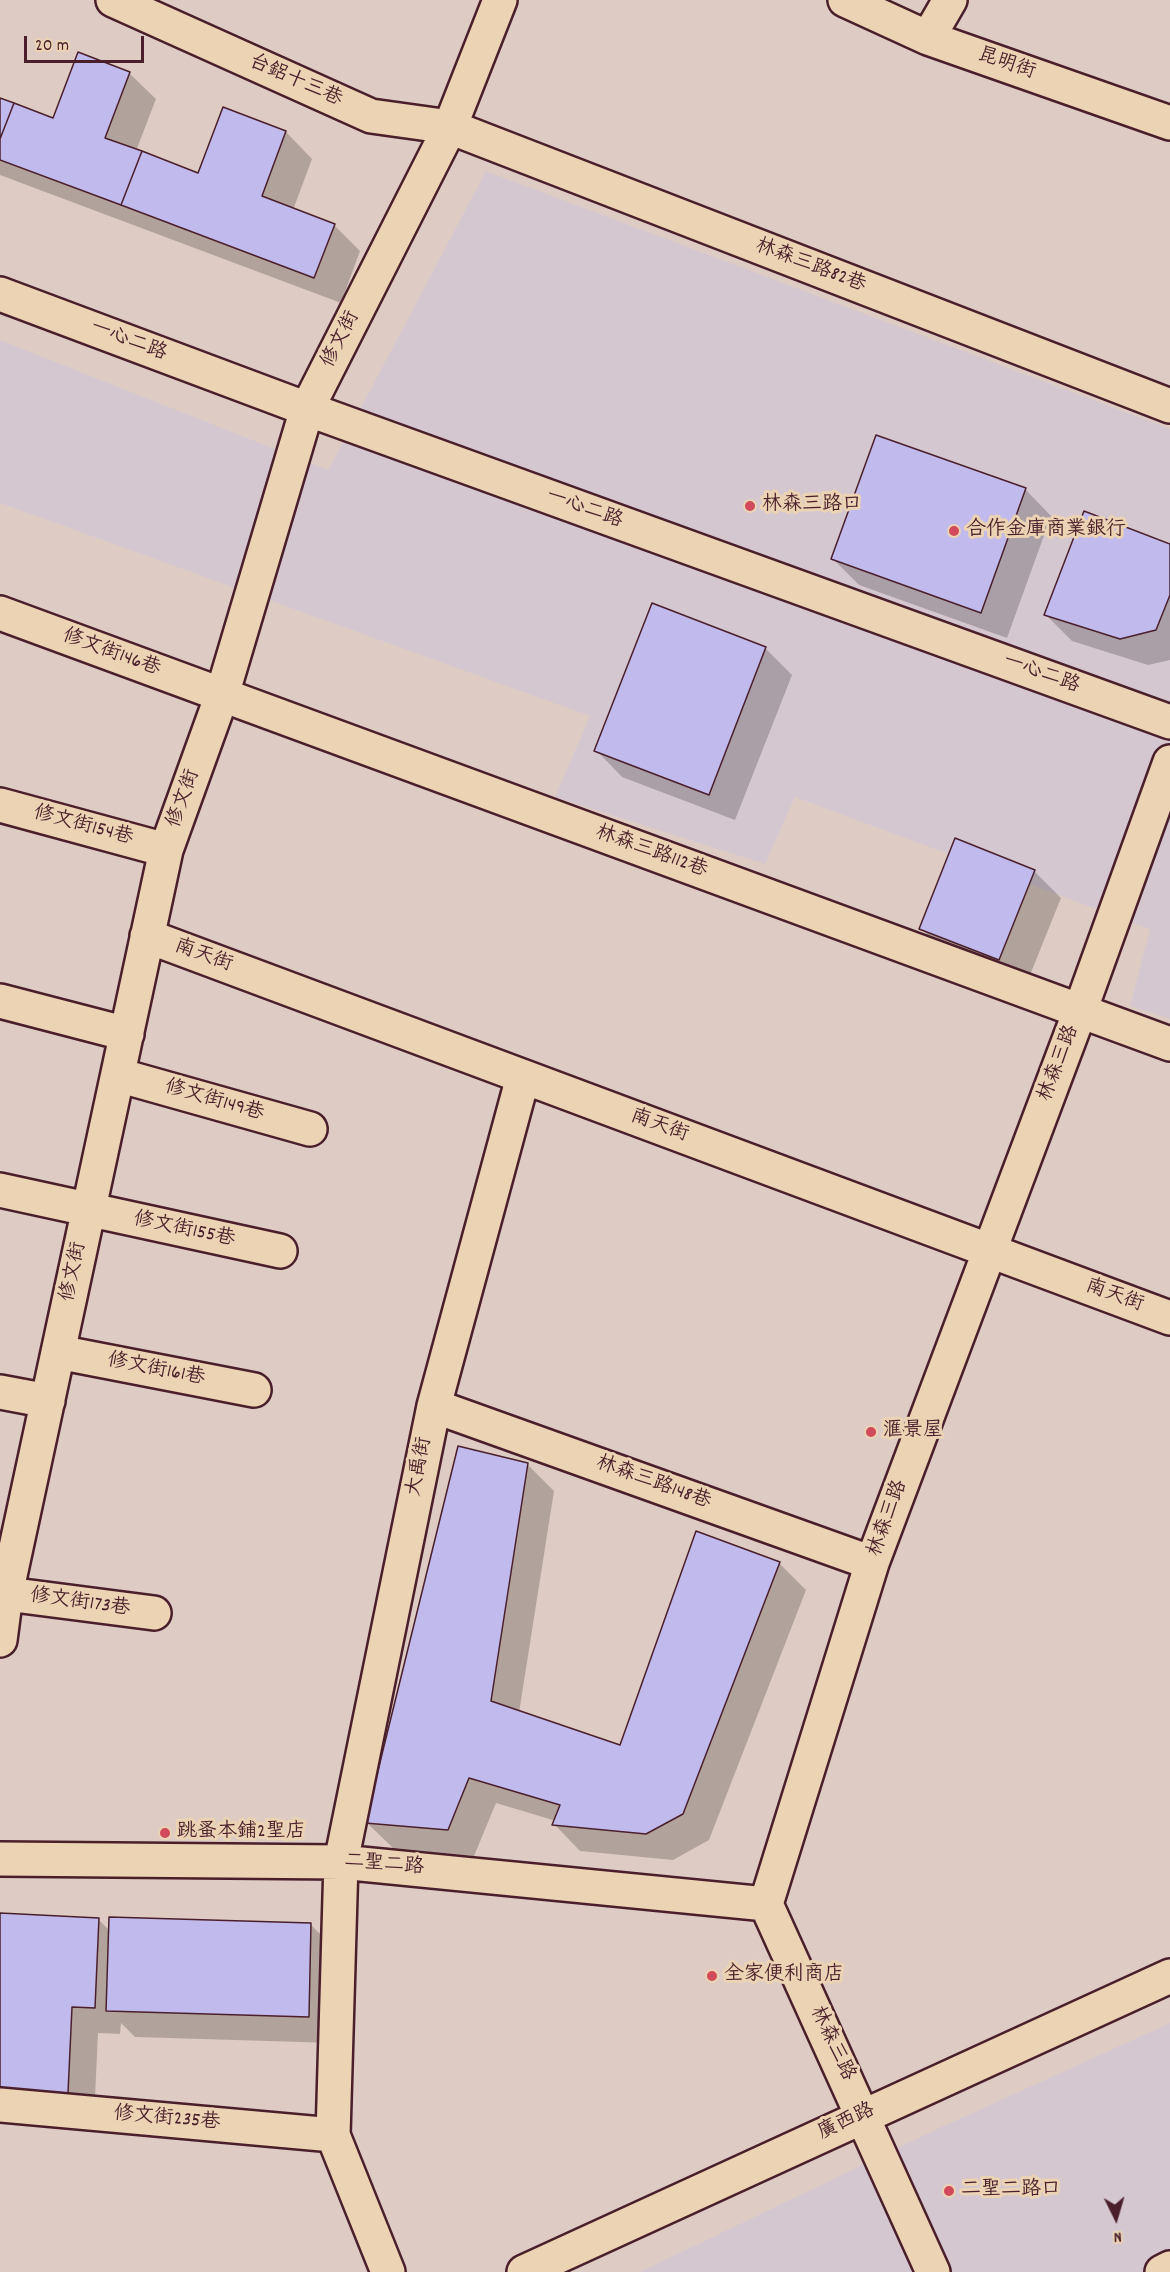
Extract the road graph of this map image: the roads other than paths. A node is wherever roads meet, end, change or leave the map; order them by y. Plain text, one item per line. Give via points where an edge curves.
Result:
1 (113, 0) edge
2 (500, 0) edge
3 (845, 0) edge
4 (950, 0) edge
5 (928, 38) junction
6 (1170, 123) edge
7 (450, 127) junction
8 (0, 294) edge
9 (1170, 406) edge
10 (307, 409) junction
11 (0, 613) edge
12 (222, 695) junction
13 (1170, 722) edge
14 (1170, 762) edge
15 (0, 804) edge
16 (166, 850) junction
17 (147, 936) junction
18 (0, 1001) edge
19 (1080, 1011) junction
20 (127, 1034) junction
21 (1170, 1044) edge
22 (118, 1075) junction
23 (523, 1077) junction
24 (310, 1129) dead end
25 (0, 1190) edge
26 (89, 1210) junction
27 (990, 1250) junction
28 (280, 1251) dead end
29 (1170, 1318) edge
30 (58, 1352) junction
31 (254, 1390) dead end
32 (0, 1392) edge
33 (48, 1401) junction
34 (434, 1406) junction
35 (872, 1563) junction
36 (3, 1593) edge
37 (154, 1613) dead end
38 (0, 1640) edge
39 (0, 1859) edge
40 (341, 1862) junction
41 (766, 1904) junction
42 (1170, 1976) edge
43 (0, 2105) edge
44 (864, 2115) junction
45 (333, 2135) junction
46 (1170, 2268) edge
47 (388, 2272) edge
48 (524, 2272) edge
49 (933, 2272) edge
50 (1162, 2272) edge

1 - 7 street, 台鋁十三巷 via 371,116
2 - 7 street, 修文街
3 - 5 street, 昆明街
4 - 5 street
5 - 6 street, 昆明街
7 - 9 street, 林森三路82巷
7 - 10 street, 修文街
8 - 10 street, 一心二路
10 - 12 street, 修文街
10 - 13 street, 一心二路
11 - 12 street, 修文街146巷
12 - 16 street, 修文街
12 - 19 street, 林森三路112巷
14 - 19 street, 林森三路
15 - 16 street, 修文街154巷
16 - 17 street, 修文街
17 - 20 street, 修文街
17 - 23 street, 南天街
18 - 20 street
19 - 21 street, 林森三路112巷
19 - 27 street, 林森三路
20 - 22 street, 修文街
22 - 24 street, 修文街149巷
22 - 26 street, 修文街
23 - 27 street, 南天街
23 - 34 street, 大禹街
25 - 26 street, 修文街155巷
26 - 28 street, 修文街155巷
26 - 30 street, 修文街
27 - 29 street, 南天街
27 - 35 street, 林森三路
30 - 31 street, 修文街161巷
30 - 33 street, 修文街
32 - 33 street
33 - 36 street, 修文街
34 - 35 street, 林森三路148巷
34 - 40 street, 大禹街
35 - 41 street, 林森三路
36 - 37 street, 修文街173巷
36 - 38 street, 修文街
39 - 40 street, 二聖二路
40 - 41 street, 二聖二路
40 - 45 street, 大禹街
41 - 44 street, 林森三路
42 - 44 street, 廣西路
43 - 45 street, 修文街235巷
44 - 48 street, 廣西路
44 - 49 street, 林森三路
45 - 47 street
46 - 50 street

